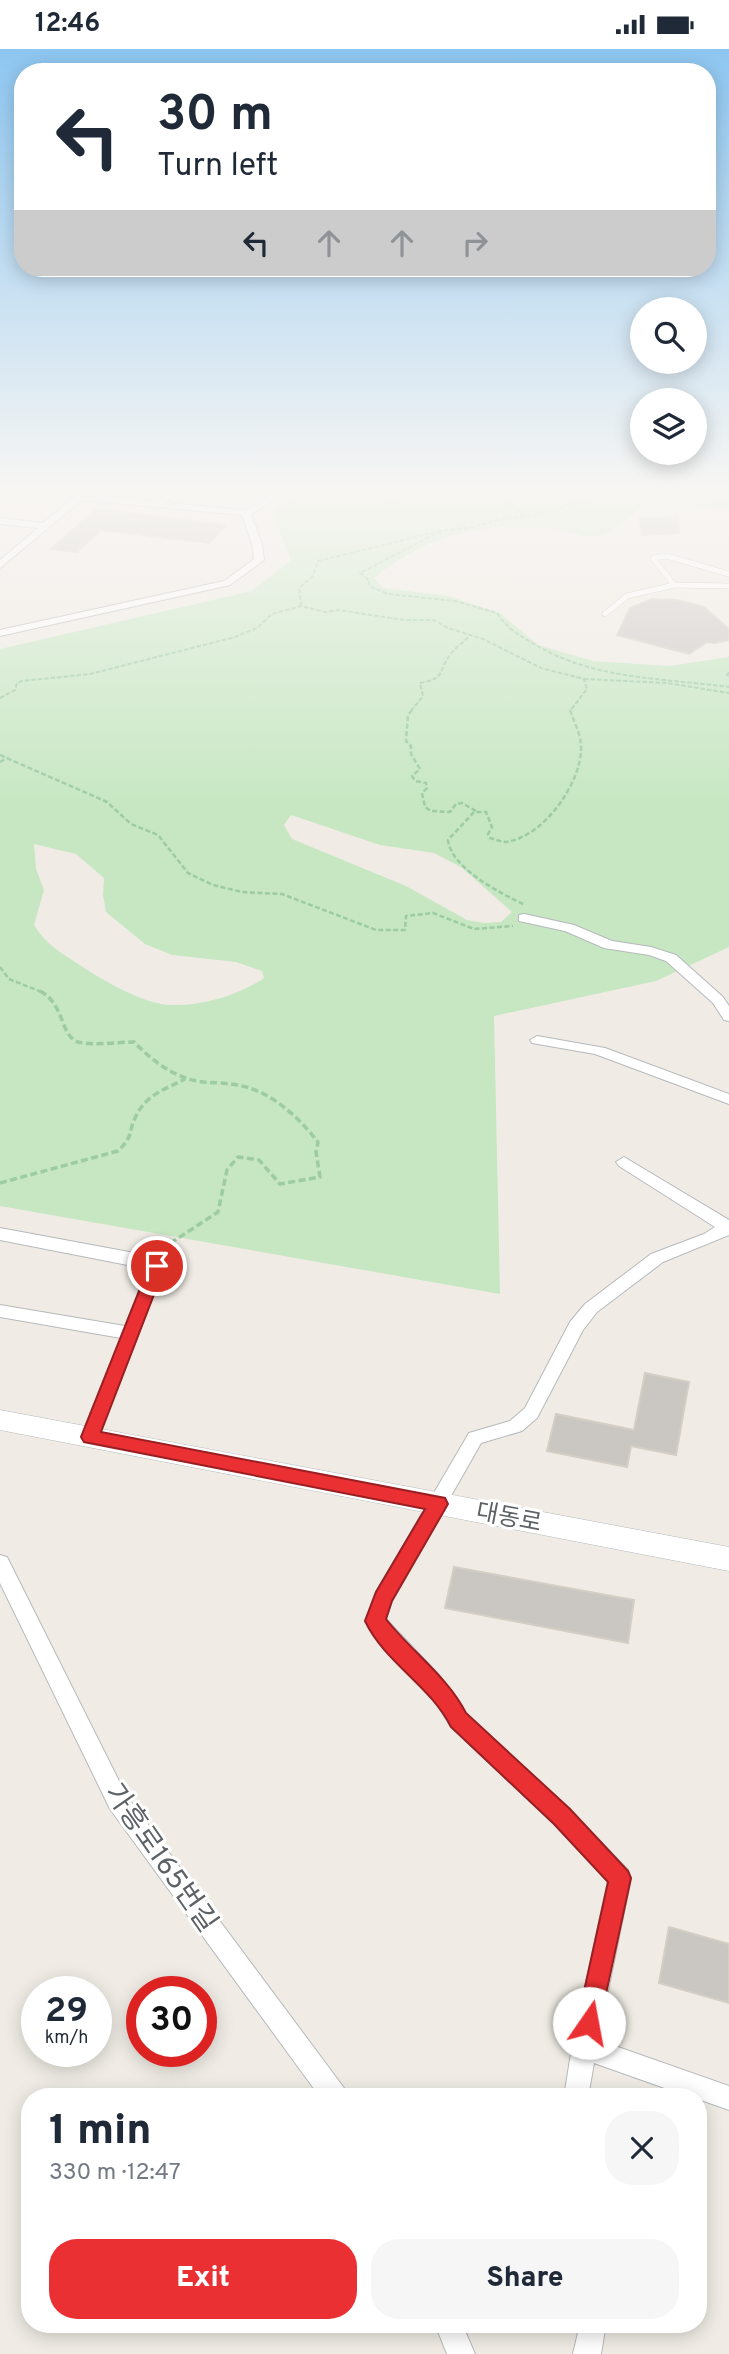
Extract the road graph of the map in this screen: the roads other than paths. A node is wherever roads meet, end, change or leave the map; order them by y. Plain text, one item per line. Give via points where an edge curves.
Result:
1 (174, 595) edge
2 (632, 595) edge
3 (605, 614) dead end
4 (0, 633) edge
5 (524, 918) road end
6 (729, 1017) edge
7 (537, 1040) dead end
8 (729, 1099) edge
9 (624, 1162) dead end
10 (728, 1228) edge
11 (0, 1234) edge
12 (0, 1311) edge
13 (131, 1333) junction
14 (0, 1420) edge
15 (90, 1437) junction
16 (438, 1504) junction
17 (729, 1559) edge
18 (0, 1563) edge
19 (584, 2047) junction
20 (328, 2088) edge
21 (577, 2088) edge
22 (701, 2088) edge
23 (707, 2090) edge
24 (729, 2098) edge
25 (452, 2333) edge
26 (591, 2333) edge
27 (461, 2354) edge
28 (587, 2354) edge

1 - 4 street
2 - 3 lane via 611,605
5 - 6 street via 569,928 609,945 671,958 718,1000
7 - 8 street via 579,1045
9 - 10 street
10 - 16 street via 657,1258 591,1308 576,1326 531,1413 516,1426 475,1438
11 - 13 street via 157,1266
12 - 13 street
13 - 15 street
14 - 15 main road, 대동로
15 - 16 main road, 대동로
16 - 17 main road, 대동로
16 - 19 street via 383,1598 375,1621 450,1703 458,1720 620,1878
18 - 20 street, 가흥로165번길 via 118,1802
19 - 21 street
19 - 22 street
23 - 24 street
25 - 27 street
26 - 28 street

